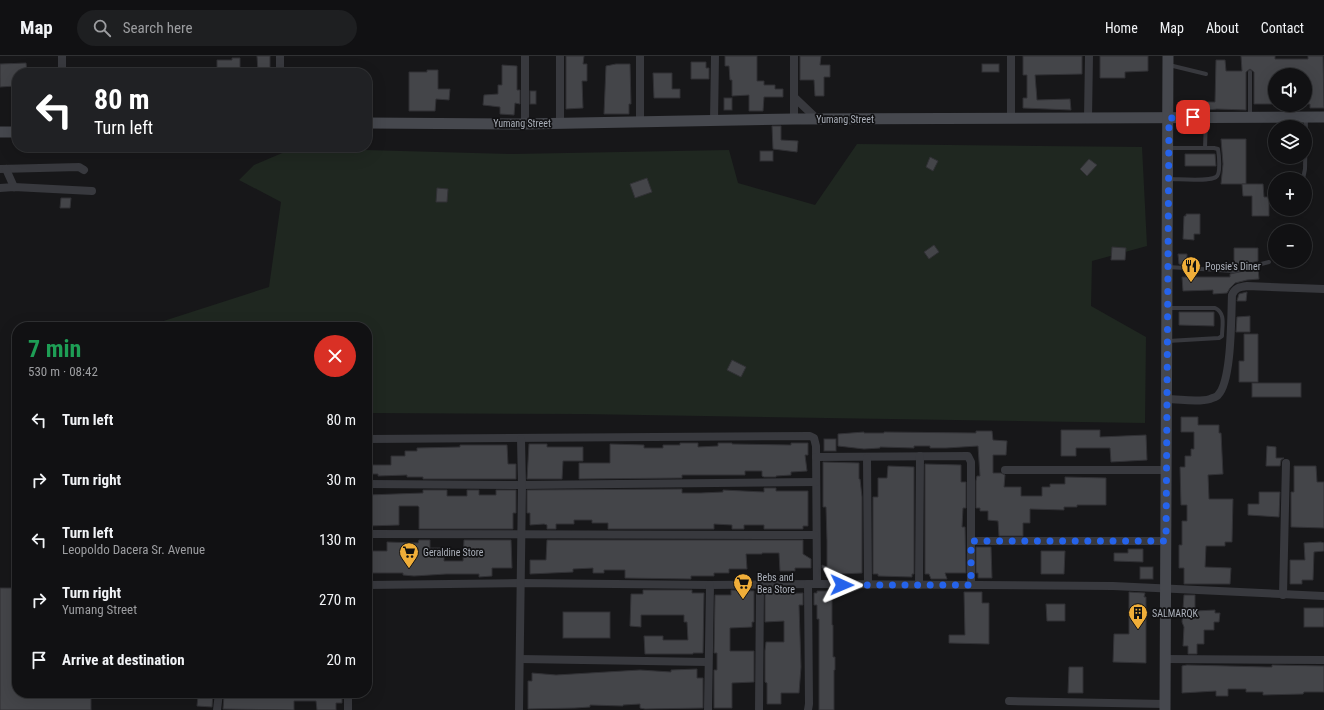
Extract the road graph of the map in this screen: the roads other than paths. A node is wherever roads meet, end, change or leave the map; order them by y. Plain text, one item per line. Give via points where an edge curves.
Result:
1 (62, 56) edge
2 (280, 56) edge
3 (525, 56) edge
4 (560, 56) edge
5 (640, 56) edge
6 (715, 56) edge
7 (794, 56) edge
8 (1011, 56) edge
9 (1089, 56) edge
10 (1168, 61) edge
11 (62, 68) edge
12 (280, 68) edge
13 (1250, 72) dead end
14 (1206, 74) dead end
15 (795, 98) junction
16 (1206, 117) junction
17 (1250, 117) junction
18 (1306, 117) junction
19 (1324, 117) edge
20 (1011, 118) junction
21 (1088, 118) junction
22 (1169, 118) junction
23 (794, 119) junction
24 (816, 119) junction
25 (714, 121) junction
26 (640, 122) junction
27 (372, 123) edge
28 (560, 123) junction
29 (526, 124) junction
30 (0, 132) edge
31 (12, 132) edge
32 (1168, 148) junction
33 (1205, 148) junction
34 (3, 169) edge
35 (84, 170) dead end
36 (1304, 172) edge
37 (1168, 179) junction
38 (14, 187) junction
39 (0, 188) edge
40 (92, 191) dead end
41 (1268, 262) edge
42 (1168, 267) junction
43 (1324, 289) edge
44 (1168, 308) junction
45 (1168, 340) junction
46 (1167, 399) junction
47 (372, 439) edge
48 (521, 439) junction
49 (920, 456) junction
50 (816, 457) junction
51 (867, 458) junction
52 (1286, 463) dead end
53 (1005, 470) dead end
54 (1167, 470) junction
55 (816, 482) junction
56 (372, 484) edge
57 (522, 485) junction
58 (522, 533) junction
59 (372, 534) edge
60 (815, 534) junction
61 (971, 541) junction
62 (1166, 541) junction
63 (521, 583) junction
64 (812, 584) junction
65 (372, 585) edge
66 (710, 585) junction
67 (760, 585) junction
68 (868, 585) junction
69 (920, 585) junction
70 (971, 585) junction
71 (1166, 588) junction
72 (1284, 594) junction
73 (1324, 596) edge
74 (520, 659) junction
75 (1166, 659) junction
76 (1324, 660) edge
77 (708, 662) junction
78 (219, 698) edge
79 (348, 698) edge
80 (1009, 701) dead end
81 (1165, 707) edge
82 (218, 710) edge
83 (348, 710) edge
84 (519, 710) edge
85 (708, 710) edge
86 (758, 710) edge
87 (808, 710) edge

1 - 11 street
2 - 12 street
3 - 29 street
4 - 28 street
5 - 26 street
6 - 25 street
7 - 15 street
8 - 20 street
9 - 21 street
10 - 14 lane
10 - 22 main road
13 - 17 lane
15 - 23 street
15 - 24 street
16 - 17 main road, Yumang Street
16 - 22 main road, Yumang Street
16 - 33 lane
17 - 18 main road, Yumang Street
18 - 19 main road, Yumang Street
18 - 36 lane
20 - 21 main road, Yumang Street
20 - 24 main road, Yumang Street
21 - 22 main road, Yumang Street
22 - 32 main road
23 - 24 main road, Yumang Street
23 - 25 main road, Yumang Street
25 - 26 main road, Yumang Street
26 - 28 main road, Yumang Street
27 - 29 main road, Yumang Street
28 - 29 main road, Yumang Street
30 - 31 main road
32 - 33 lane
32 - 37 main road
33 - 37 lane via 1218,150 1219,174 1216,177
34 - 35 street via 79,167
34 - 38 street
37 - 42 main road
38 - 39 street
38 - 40 street
41 - 42 lane via 1234,271
42 - 44 main road
43 - 46 street via 1239,286 1232,295 1227,370 1218,395 1204,400
44 - 45 main road
44 - 45 lane via 1215,308 1222,314 1220,338
45 - 46 main road
46 - 54 main road
47 - 48 street
48 - 50 street via 810,436 816,442
48 - 57 street
49 - 51 street
49 - 61 street via 970,458
49 - 69 street
50 - 51 street
50 - 55 street
51 - 68 street
52 - 72 street
53 - 54 street
54 - 62 main road
55 - 57 street
55 - 60 street
56 - 57 street
57 - 58 street
58 - 59 street
58 - 60 street
58 - 63 street
60 - 64 street
61 - 62 street
61 - 70 street
62 - 71 main road
63 - 65 street
63 - 66 street
63 - 74 street
64 - 67 street
64 - 68 street
64 - 87 street
66 - 67 street
66 - 77 street
67 - 86 street
68 - 69 street
69 - 70 street
70 - 71 street
71 - 72 street
71 - 75 main road
72 - 73 street
74 - 77 street
74 - 84 street
75 - 76 street
75 - 81 main road
77 - 85 street
78 - 82 street
79 - 83 street
80 - 81 street

